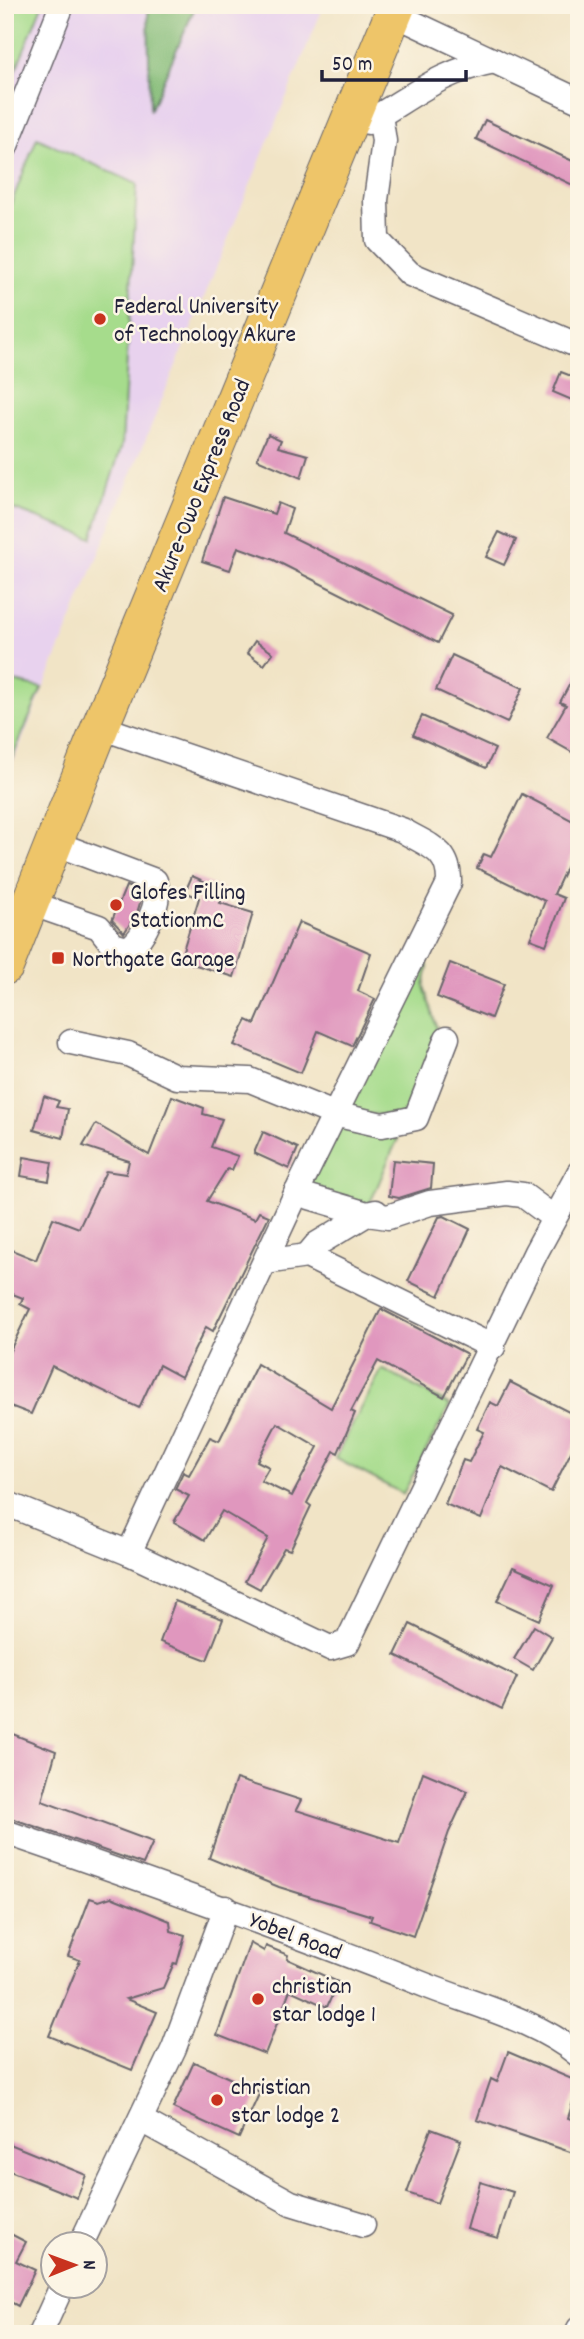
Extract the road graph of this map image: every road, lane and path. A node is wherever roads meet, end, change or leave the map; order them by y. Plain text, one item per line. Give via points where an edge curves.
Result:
1 (62, 5) edge
2 (395, 10) edge
3 (495, 61) junction
4 (579, 100) edge
5 (380, 116) junction
6 (343, 137) junction
7 (5, 148) edge
8 (579, 346) edge
9 (100, 727) junction
10 (54, 843) junction
11 (30, 903) junction
12 (5, 966) edge
13 (446, 1038) dead end
14 (71, 1042) dead end
15 (334, 1114) junction
16 (579, 1173) edge
17 (296, 1193) junction
18 (378, 1215) junction
19 (554, 1218) junction
20 (307, 1256) junction
21 (265, 1262) junction
22 (493, 1347) junction
23 (5, 1503) edge
24 (130, 1553) junction
25 (5, 1832) edge
26 (226, 1908) junction
27 (579, 2055) edge
28 (141, 2120) junction
29 (363, 2225) dead end
30 (88, 2230) edge
31 (56, 2300) edge
32 (40, 2334) edge

1 - 7 street
2 - 3 street
2 - 6 highway, Akure-Owo Express Road
3 - 4 street
3 - 5 street via 452,72
5 - 6 street
5 - 8 street via 384,141 376,200 377,240 410,274
6 - 9 highway, Akure-Owo Express Road
9 - 10 highway, Akure-Owo Express Road
9 - 15 street via 402,830 443,854 450,866 449,883
10 - 11 highway, Akure-Owo Express Road
10 - 11 street via 155,881 158,889 153,912 138,944 127,949 113,945 99,927
11 - 12 highway, Akure-Owo Express Road
13 - 15 street via 416,1118 382,1125
14 - 15 street via 128,1055 177,1077 250,1080
15 - 17 street
16 - 19 street
17 - 18 street
17 - 21 street
18 - 19 street via 507,1193 523,1195
18 - 20 street via 317,1244
19 - 22 street
20 - 21 street
20 - 22 street
21 - 24 street
22 - 24 street via 347,1643 340,1648 330,1648
23 - 24 street
25 - 26 street, Yobel Road
26 - 27 street, Yobel Road via 545,2033
26 - 28 street via 174,2048
28 - 29 street via 291,2203
28 - 30 street
31 - 32 street

